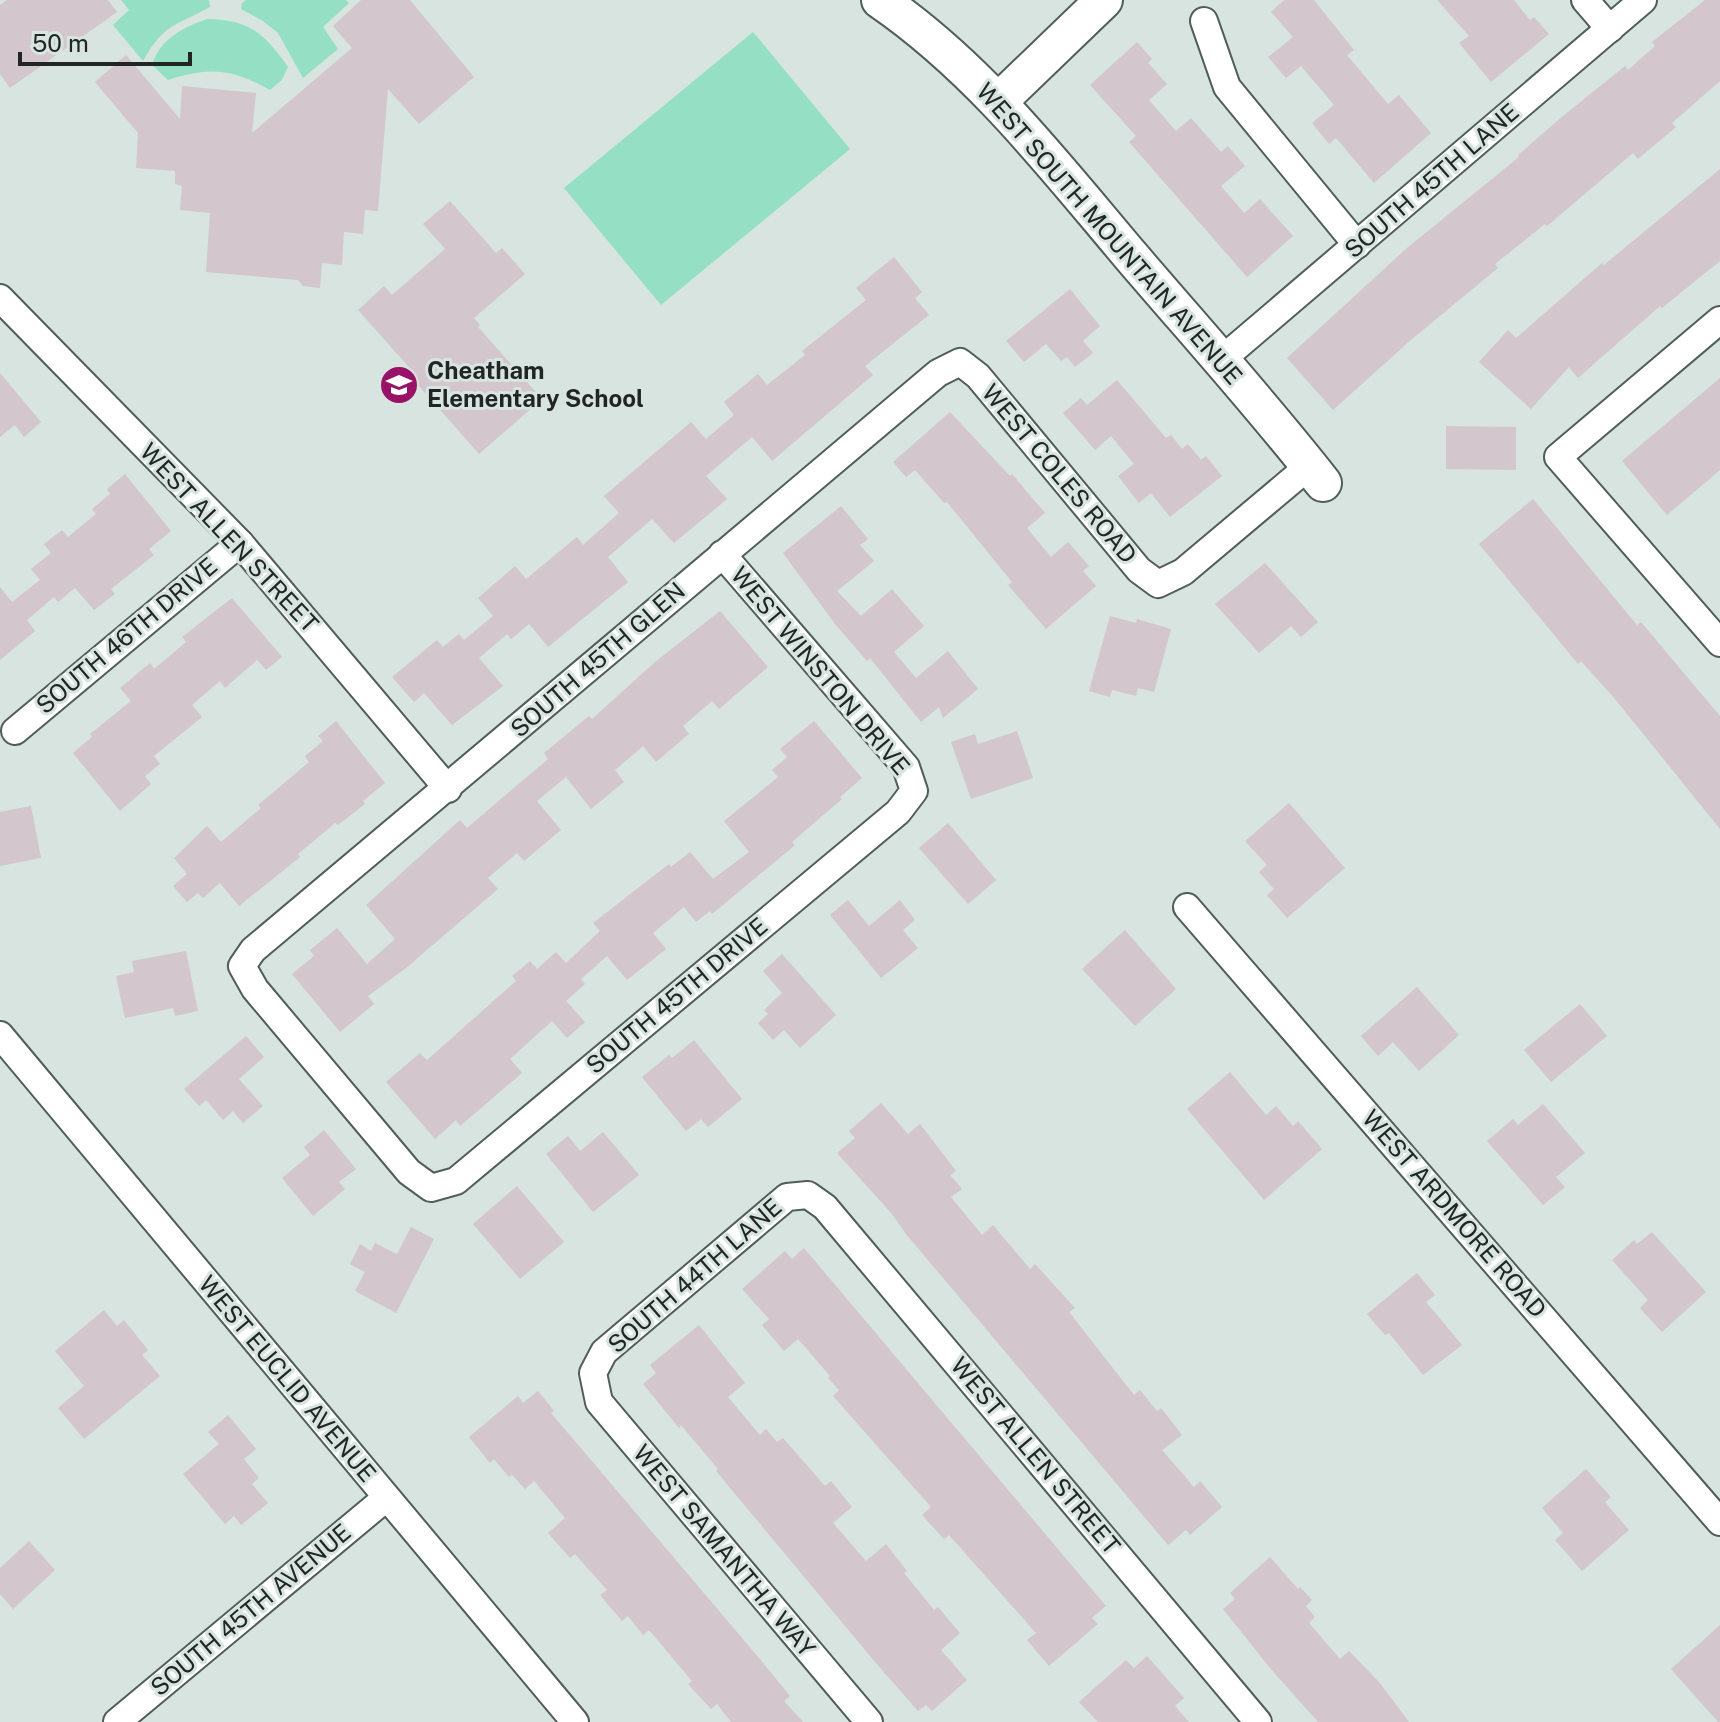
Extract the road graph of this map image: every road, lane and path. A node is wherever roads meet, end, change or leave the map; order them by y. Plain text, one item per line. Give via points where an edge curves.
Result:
1 (880, 0) edge
2 (1104, 0) edge
3 (1585, 0) edge
4 (1643, 0) edge
5 (1204, 21) dead end
6 (1610, 29) junction
7 (998, 102) junction
8 (1357, 245) junction
9 (0, 300) edge
10 (1720, 320) edge
11 (1220, 361) junction
12 (960, 362) joint
13 (1316, 475) joint
14 (240, 543) junction
15 (722, 554) junction
16 (1720, 643) edge
17 (15, 731) dead end
18 (448, 789) junction
19 (914, 791) joint
20 (1187, 907) dead end
21 (0, 1035) edge
22 (431, 1188) joint
23 (808, 1195) joint
24 (593, 1373) joint
25 (386, 1498) junction
26 (1720, 1522) edge
27 (117, 1722) edge
28 (575, 1722) edge
29 (869, 1722) edge
30 (1258, 1722) edge

1 - 7 street, WEST SOUTH MOUNTAIN AVENUE
2 - 7 street
3 - 6 street
4 - 6 street, SOUTH 45TH LANE
5 - 8 street via 1227,87
6 - 8 street, SOUTH 45TH LANE
7 - 11 street, WEST SOUTH MOUNTAIN AVENUE
8 - 11 street, SOUTH 45TH LANE
9 - 14 street, WEST ALLEN STREET
10 - 16 street via 1558,457
11 - 13 street, WEST SOUTH MOUNTAIN AVENUE
12 - 13 street, WEST COLES ROAD via 978,376 1139,570 1158,584 1183,572
12 - 15 street, SOUTH 45TH GLEN via 938,373
14 - 17 street, SOUTH 46TH DRIVE
14 - 18 street, WEST ALLEN STREET
15 - 18 street, SOUTH 45TH GLEN
15 - 19 street, WEST WINSTON DRIVE via 906,767
18 - 22 street, SOUTH 45TH GLEN via 253,950 242,966 255,989 409,1172
19 - 22 street, SOUTH 45TH DRIVE via 898,812 456,1181
20 - 26 street, WEST ARDMORE ROAD
21 - 25 street, WEST EUCLID AVENUE
23 - 24 street, SOUTH 44TH LANE via 787,1197 604,1352
23 - 30 street, WEST ALLEN STREET via 825,1207
24 - 29 street, WEST SAMANTHA WAY via 599,1402
25 - 27 street, SOUTH 45TH AVENUE
25 - 28 street, WEST EUCLID AVENUE

